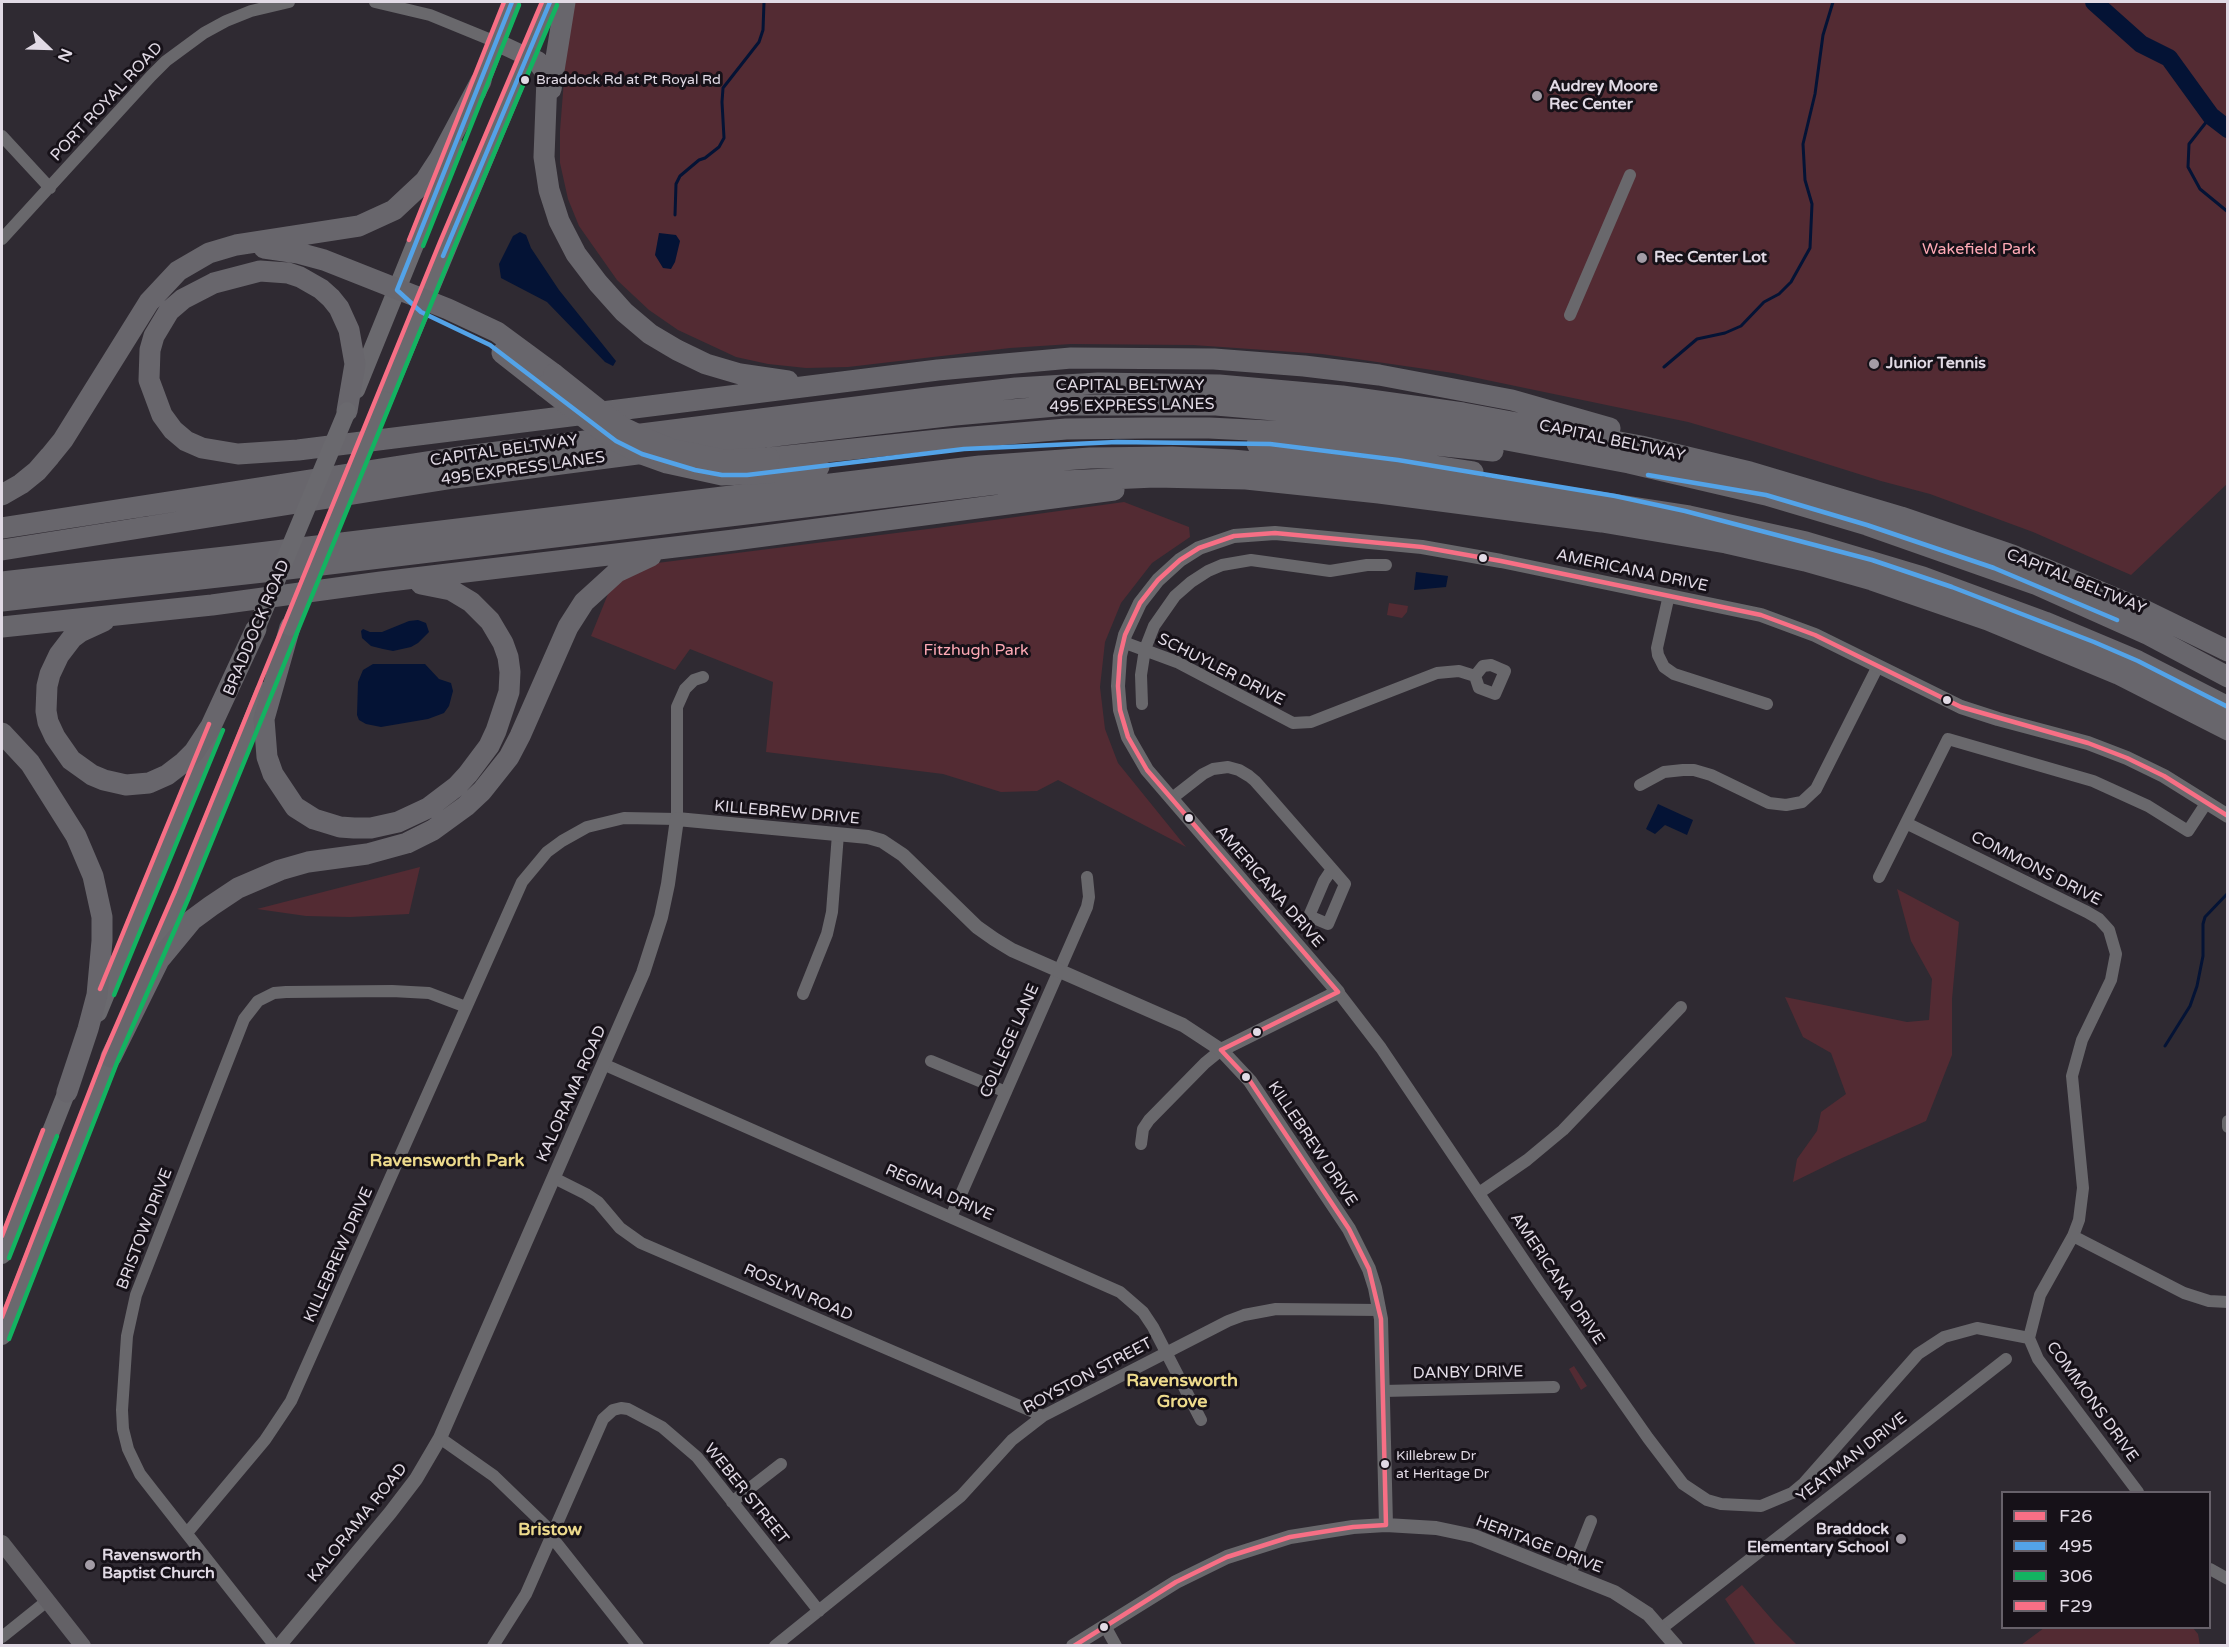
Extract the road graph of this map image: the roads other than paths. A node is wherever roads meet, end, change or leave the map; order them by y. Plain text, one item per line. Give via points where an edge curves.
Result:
1 (289, 2) edge
2 (375, 2) edge
3 (512, 2) edge
4 (550, 2) edge
5 (565, 2) edge
6 (496, 42) junction
7 (528, 57) junction
8 (481, 81) junction
9 (544, 131) junction
10 (2, 136) edge
11 (1630, 175) dead end
12 (50, 188) junction
13 (2, 239) edge
14 (209, 253) junction
15 (397, 290) junction
16 (424, 306) junction
17 (1570, 315) dead end
18 (870, 379) junction
19 (347, 411) junction
20 (770, 466) junction
21 (1750, 472) junction
22 (1246, 479) junction
23 (2, 495) edge
24 (1766, 495) junction
25 (2, 528) edge
26 (1755, 530) junction
27 (699, 544) junction
28 (2, 550) edge
29 (1386, 566) dead end
30 (2, 582) edge
31 (381, 582) junction
32 (1669, 596) junction
33 (2, 601) edge
34 (133, 613) junction
35 (2, 627) edge
36 (290, 627) junction
37 (256, 630) junction
38 (1123, 642) junction
39 (1145, 649) junction
40 (2228, 651) edge
41 (1878, 666) junction
42 (1475, 676) dead end
43 (703, 677) dead end
44 (2228, 677) edge
45 (1142, 704) dead end
46 (1767, 704) dead end
47 (2228, 707) edge
48 (2228, 730) edge
49 (2, 733) edge
50 (1640, 785) dead end
51 (1171, 799) junction
52 (2206, 802) junction
53 (2228, 816) edge
54 (677, 819) junction
55 (1906, 823) junction
56 (838, 834) junction
57 (1332, 869) dead end
58 (1087, 877) dead end
59 (1879, 877) dead end
60 (1059, 971) junction
61 (1338, 992) junction
62 (803, 994) dead end
63 (466, 1007) junction
64 (1681, 1007) dead end
65 (1221, 1050) junction
66 (111, 1057) junction
67 (931, 1060) dead end
68 (603, 1065) junction
69 (67, 1092) junction
70 (1006, 1092) junction
71 (2228, 1121) edge
72 (2228, 1127) edge
73 (1141, 1144) dead end
74 (554, 1178) junction
75 (1479, 1193) junction
76 (951, 1217) junction
77 (2073, 1236) junction
78 (2, 1255) edge
79 (2228, 1302) edge
80 (1380, 1310) junction
81 (2, 1336) edge
82 (2029, 1338) junction
83 (1167, 1353) junction
84 (2006, 1359) dead end
85 (1554, 1387) dead end
86 (1383, 1391) junction
87 (1043, 1416) junction
88 (1201, 1420) dead end
89 (440, 1438) junction
90 (781, 1464) dead end
91 (2137, 1491) edge
92 (732, 1502) junction
93 (1591, 1521) dead end
94 (1386, 1525) junction
95 (187, 1533) junction
96 (552, 1534) junction
97 (2, 1543) edge
98 (2211, 1570) edge
99 (1570, 1574) junction
100 (2228, 1579) edge
101 (47, 1601) junction
102 (819, 1611) junction
103 (1105, 1626) junction
104 (1662, 1628) junction
105 (2, 1637) edge
106 (83, 1646) edge
107 (277, 1646) edge
108 (493, 1646) edge
109 (638, 1646) edge
110 (775, 1646) edge
111 (1073, 1646) edge
112 (1116, 1646) edge
113 (1676, 1646) edge

1 - 12 street, PORT ROYAL ROAD via 226,21 184,47 151,75
2 - 6 street via 430,15
3 - 6 main road, BRADDOCK ROAD
4 - 7 main road, BRADDOCK ROAD
5 - 9 highway
6 - 7 main road
6 - 8 main road, BRADDOCK ROAD
7 - 9 highway via 538,62 547,78
7 - 16 main road, BRADDOCK ROAD
8 - 14 highway via 425,181 394,210 359,226 259,240
8 - 15 main road, BRADDOCK ROAD
9 - 18 highway via 549,190 576,254 624,312 650,334 706,364 740,374 807,382
10 - 12 street
11 - 17 street
12 - 13 street, PORT ROYAL ROAD
14 - 15 highway via 248,248 298,252
14 - 23 highway via 162,285 63,440 37,471
15 - 16 highway
15 - 19 main road, BRADDOCK ROAD
16 - 20 highway, bridge via 487,327 549,380 649,440 689,453
16 - 36 main road, BRADDOCK ROAD, bridge
18 - 19 highway via 483,429 238,454 186,441 162,415 149,380 154,336 169,311 214,283 260,271 300,277 331,298 349,330 355,364
18 - 21 highway via 1071,358 1214,359 1304,366 1520,401
19 - 37 main road, BRADDOCK ROAD, bridge
20 - 24 highway via 938,440 1066,429 1209,428 1466,447
20 - 26 highway via 1005,446 1117,441 1270,444 1398,460 1615,496
21 - 25 highway, CAPITAL BELTWAY via 1550,428 1404,404 1219,385 1098,383 1016,388 589,439
21 - 40 highway, CAPITAL BELTWAY via 2012,555 2136,606
22 - 27 highway via 1069,495
22 - 33 highway via 1155,477 996,484
22 - 48 highway via 1612,524 1805,561 1998,624 2162,694
24 - 28 highway, 495 EXPRESS LANES via 1589,455 1405,423 1281,409 1102,404 955,415 574,462 268,506
24 - 44 highway, 495 EXPRESS LANES via 1889,532 2035,584 2149,635
26 - 30 highway via 1566,498 1285,464 1172,457 1090,458 969,467
26 - 47 highway via 1872,560 1982,598 2127,657
27 - 31 highway
27 - 66 highway via 654,555 617,572 584,602 568,627 509,757 482,791 449,820 390,849 308,862 260,877 229,893 192,920 159,960
29 - 39 street via 1330,571 1267,561 1222,565 1175,596 1154,626
31 - 34 highway
31 - 36 highway via 428,585 463,597 497,632 510,672 504,713 489,746 457,786 410,816 384,826 340,827 304,813 287,797 267,757 264,719
32 - 38 street, AMERICANA DRIVE via 1422,547 1254,533 1199,548 1168,570 1140,603
32 - 41 street, AMERICANA DRIVE via 1788,624
32 - 46 street via 1657,648 1664,667 1674,674
34 - 35 highway
34 - 37 highway via 89,626 72,638 54,664 45,699 48,722 71,760 92,775 126,785 149,783 167,775 194,752 211,726
36 - 66 main road, BRADDOCK ROAD
37 - 69 main road, BRADDOCK ROAD
38 - 39 street, SCHUYLER DRIVE
38 - 51 street, AMERICANA DRIVE via 1118,686 1124,724 1138,757
39 - 42 street, SCHUYLER DRIVE via 1293,723 1311,722 1437,673 1459,671
39 - 45 street
41 - 50 street via 1820,782 1802,802 1786,806 1769,803 1694,770 1664,772
41 - 52 street, AMERICANA DRIVE via 1961,707 2088,742 2127,758
43 - 54 street, KALORAMA ROAD via 685,689 677,707
49 - 69 highway via 30,763 76,836 93,876 102,917 97,995
51 - 57 street via 1213,769 1239,770 1255,781
51 - 61 street, AMERICANA DRIVE
52 - 53 street, AMERICANA DRIVE
52 - 55 street via 2188,831 2148,806 2093,781 1948,739
54 - 56 street, KILLEBREW DRIVE
54 - 63 street, KILLEBREW DRIVE via 636,817 606,821 576,832 547,852 516,893
54 - 68 street, KALORAMA ROAD via 668,884 650,952
55 - 59 street
55 - 77 street, COMMONS DRIVE via 2087,912 2109,930 2116,954 2111,980 2082,1040 2072,1076 2083,1188
56 - 60 street, KILLEBREW DRIVE via 868,837 891,846 977,927 1012,950
56 - 62 street via 832,912
58 - 60 street, COLLEGE LANE via 1087,907
60 - 65 street, KILLEBREW DRIVE via 1183,1025
60 - 70 street, COLLEGE LANE
61 - 65 street
61 - 75 street, AMERICANA DRIVE via 1381,1048
63 - 95 street, KILLEBREW DRIVE via 291,1401 265,1440
63 - 95 street, BRISTOW DRIVE via 421,992 286,992 258,1001 244,1019 136,1295 127,1336 124,1438 140,1474
64 - 75 street via 1563,1130
65 - 73 street via 1149,1120
65 - 80 street, KILLEBREW DRIVE via 1250,1080 1349,1229 1369,1269
66 - 81 main road, BRADDOCK ROAD
67 - 70 street
68 - 74 street, KALORAMA ROAD
68 - 76 street, REGINA DRIVE
69 - 78 main road, BRADDOCK ROAD
70 - 76 street, COLLEGE LANE
71 - 72 street
74 - 87 street, ROSLYN ROAD via 598,1202 620,1228 641,1243
74 - 89 street, KALORAMA ROAD
75 - 82 street, AMERICANA DRIVE via 1675,1475 1693,1492 1720,1504 1761,1506 1792,1493 1918,1354 1937,1340 1977,1328
76 - 83 street, REGINA DRIVE via 1120,1292 1143,1312
77 - 79 street via 2184,1293
77 - 82 street, COMMONS DRIVE via 2040,1295
80 - 83 street, ROYSTON STREET via 1258,1312 1228,1321
80 - 86 street, KILLEBREW DRIVE
82 - 91 street, COMMONS DRIVE via 2038,1359
83 - 87 street, ROYSTON STREET
83 - 88 street, REGINA DRIVE
84 - 104 street, YEATMAN DRIVE
85 - 86 street, DANBY DRIVE
86 - 94 street, KILLEBREW DRIVE
87 - 102 street, ROYSTON STREET via 1012,1440 961,1496
89 - 96 street via 494,1476
89 - 107 street, KALORAMA ROAD via 390,1514
90 - 92 street
92 - 96 street, WEBER STREET via 682,1442 648,1419 621,1408 603,1419
92 - 102 street, WEBER STREET
93 - 99 street
94 - 99 street, HERITAGE DRIVE via 1464,1533
94 - 103 street, HERITAGE DRIVE via 1321,1531 1257,1546 1185,1578
95 - 107 street, BRISTOW DRIVE
96 - 108 street, WEBER STREET via 526,1594
96 - 109 street
97 - 101 main road
98 - 100 street
99 - 104 street, HERITAGE DRIVE via 1632,1602
101 - 105 street
101 - 106 main road
102 - 110 street, ROYSTON STREET
103 - 111 street, HERITAGE DRIVE
103 - 112 street
104 - 113 street, HERITAGE DRIVE

